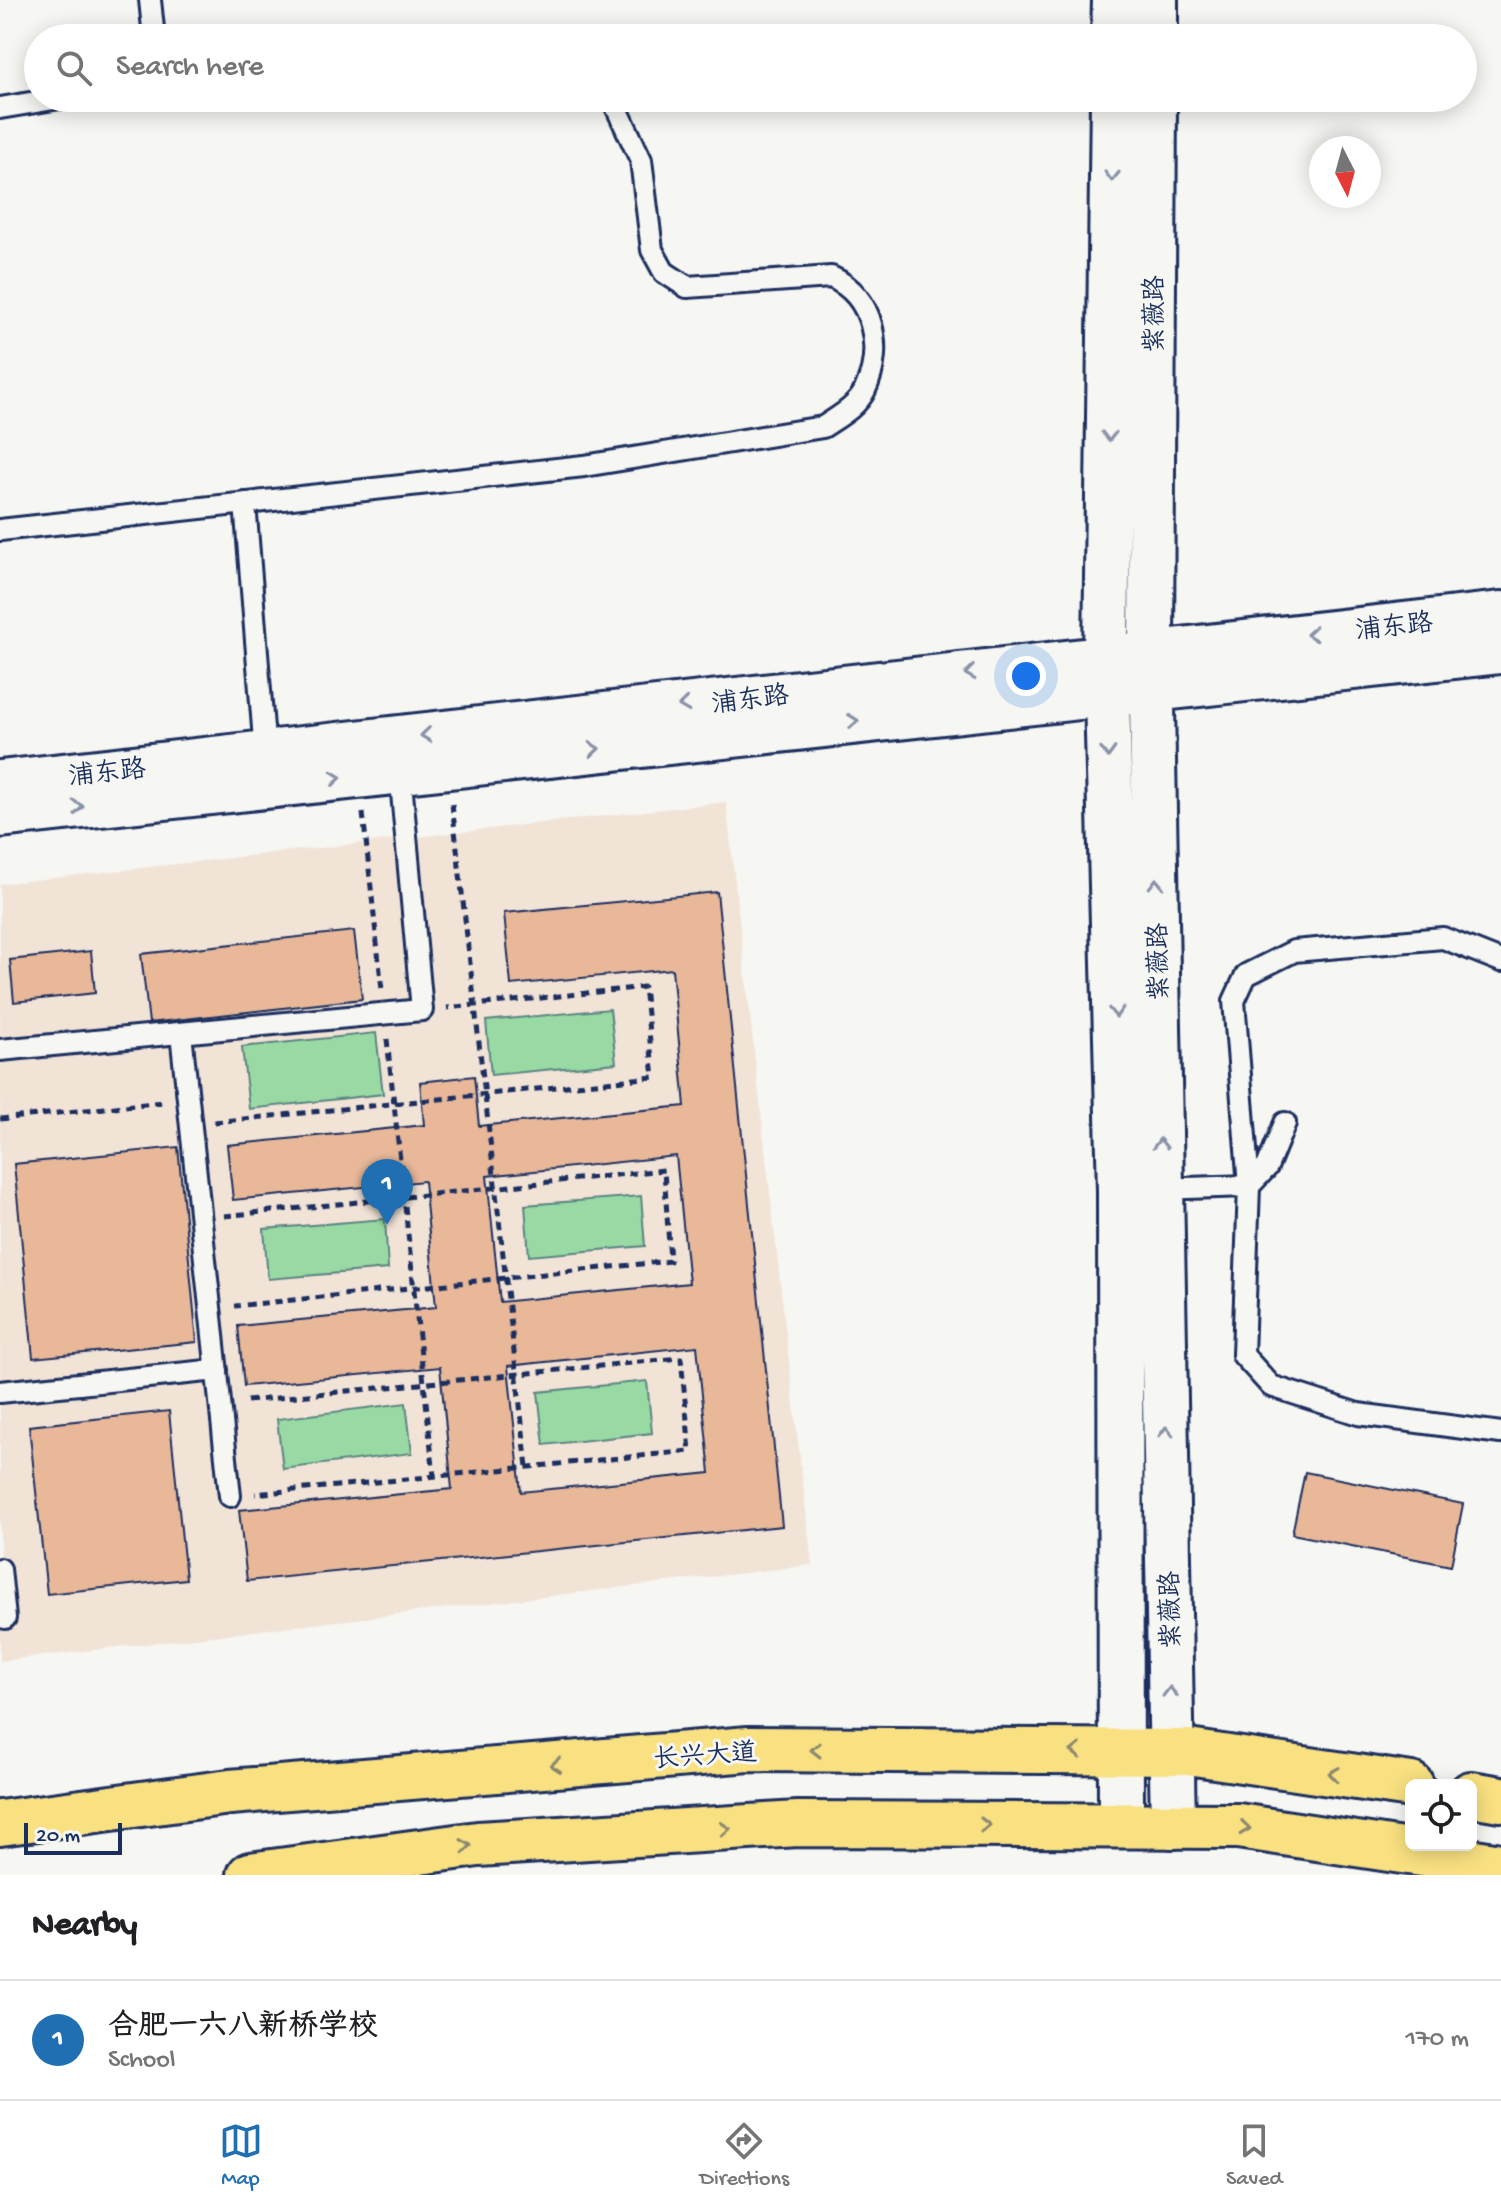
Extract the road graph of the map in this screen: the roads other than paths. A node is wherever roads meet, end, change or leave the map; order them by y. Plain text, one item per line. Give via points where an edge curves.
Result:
1 (150, 0) edge
2 (1115, 0) edge
3 (1155, 0) edge
4 (153, 24) edge
5 (1114, 24) edge
6 (1155, 24) edge
7 (24, 104) edge
8 (0, 108) edge
9 (619, 112) edge
10 (1113, 112) edge
11 (1154, 112) edge
12 (245, 503) junction
13 (0, 530) edge
14 (1501, 614) edge
15 (1501, 651) edge
16 (1152, 670) junction
17 (1106, 675) junction
18 (265, 753) junction
19 (380, 773) junction
20 (0, 783) edge
21 (0, 815) edge
22 (1501, 961) edge
23 (181, 1033) junction
24 (0, 1050) edge
25 (1285, 1123) dead end
26 (1249, 1186) junction
27 (1141, 1190) junction
28 (217, 1370) junction
29 (0, 1392) edge
30 (1501, 1433) edge
31 (230, 1496) road end
32 (0, 1569) edge
33 (5, 1618) dead end
34 (1120, 1751) junction
35 (1171, 1752) junction
36 (1405, 1784) edge
37 (1477, 1795) edge
38 (1501, 1799) edge
39 (0, 1823) edge
40 (1121, 1825) junction
41 (1173, 1826) junction
42 (1501, 1866) edge
43 (250, 1875) edge

1 - 4 lane
2 - 5 street
3 - 6 street
7 - 8 lane
9 - 12 lane via 641,160 652,250 664,272 687,287 831,277 850,285 875,335 865,390 851,408 823,427 584,466
10 -> 17 street, 紫薇路
11 - 16 street, 紫薇路
12 - 13 lane
12 - 18 lane
14 -> 16 street, 浦东路
15 - 16 street, 浦东路
16 - 17 street, 浦东路
27 -> 16 street, 紫薇路
17 -> 18 street, 浦东路
19 -> 17 street, 浦东路
17 -> 27 street, 紫薇路
18 - 20 street, 浦东路
21 -> 19 street, 浦东路
19 - 23 lane via 422,1010
22 - 26 lane via 1443,938 1294,951 1246,975 1234,1001
23 - 24 lane
23 - 28 lane
25 - 26 lane via 1267,1167
26 - 27 lane
26 - 30 lane via 1243,1355 1271,1386 1358,1414
27 - 34 street, 紫薇路
35 -> 27 street, 紫薇路
28 - 29 lane
28 - 31 lane
32 - 33 lane
34 - 35 main road, 长兴大道
34 -> 39 main road, 长兴大道 via 749,1749 230,1792
34 - 40 street, 紫薇路
36 -> 35 main road, 长兴大道
35 - 41 street, 紫薇路
37 - 38 main road
40 - 41 main road
43 -> 40 main road via 478,1844 798,1824
41 -> 42 main road via 1238,1826

